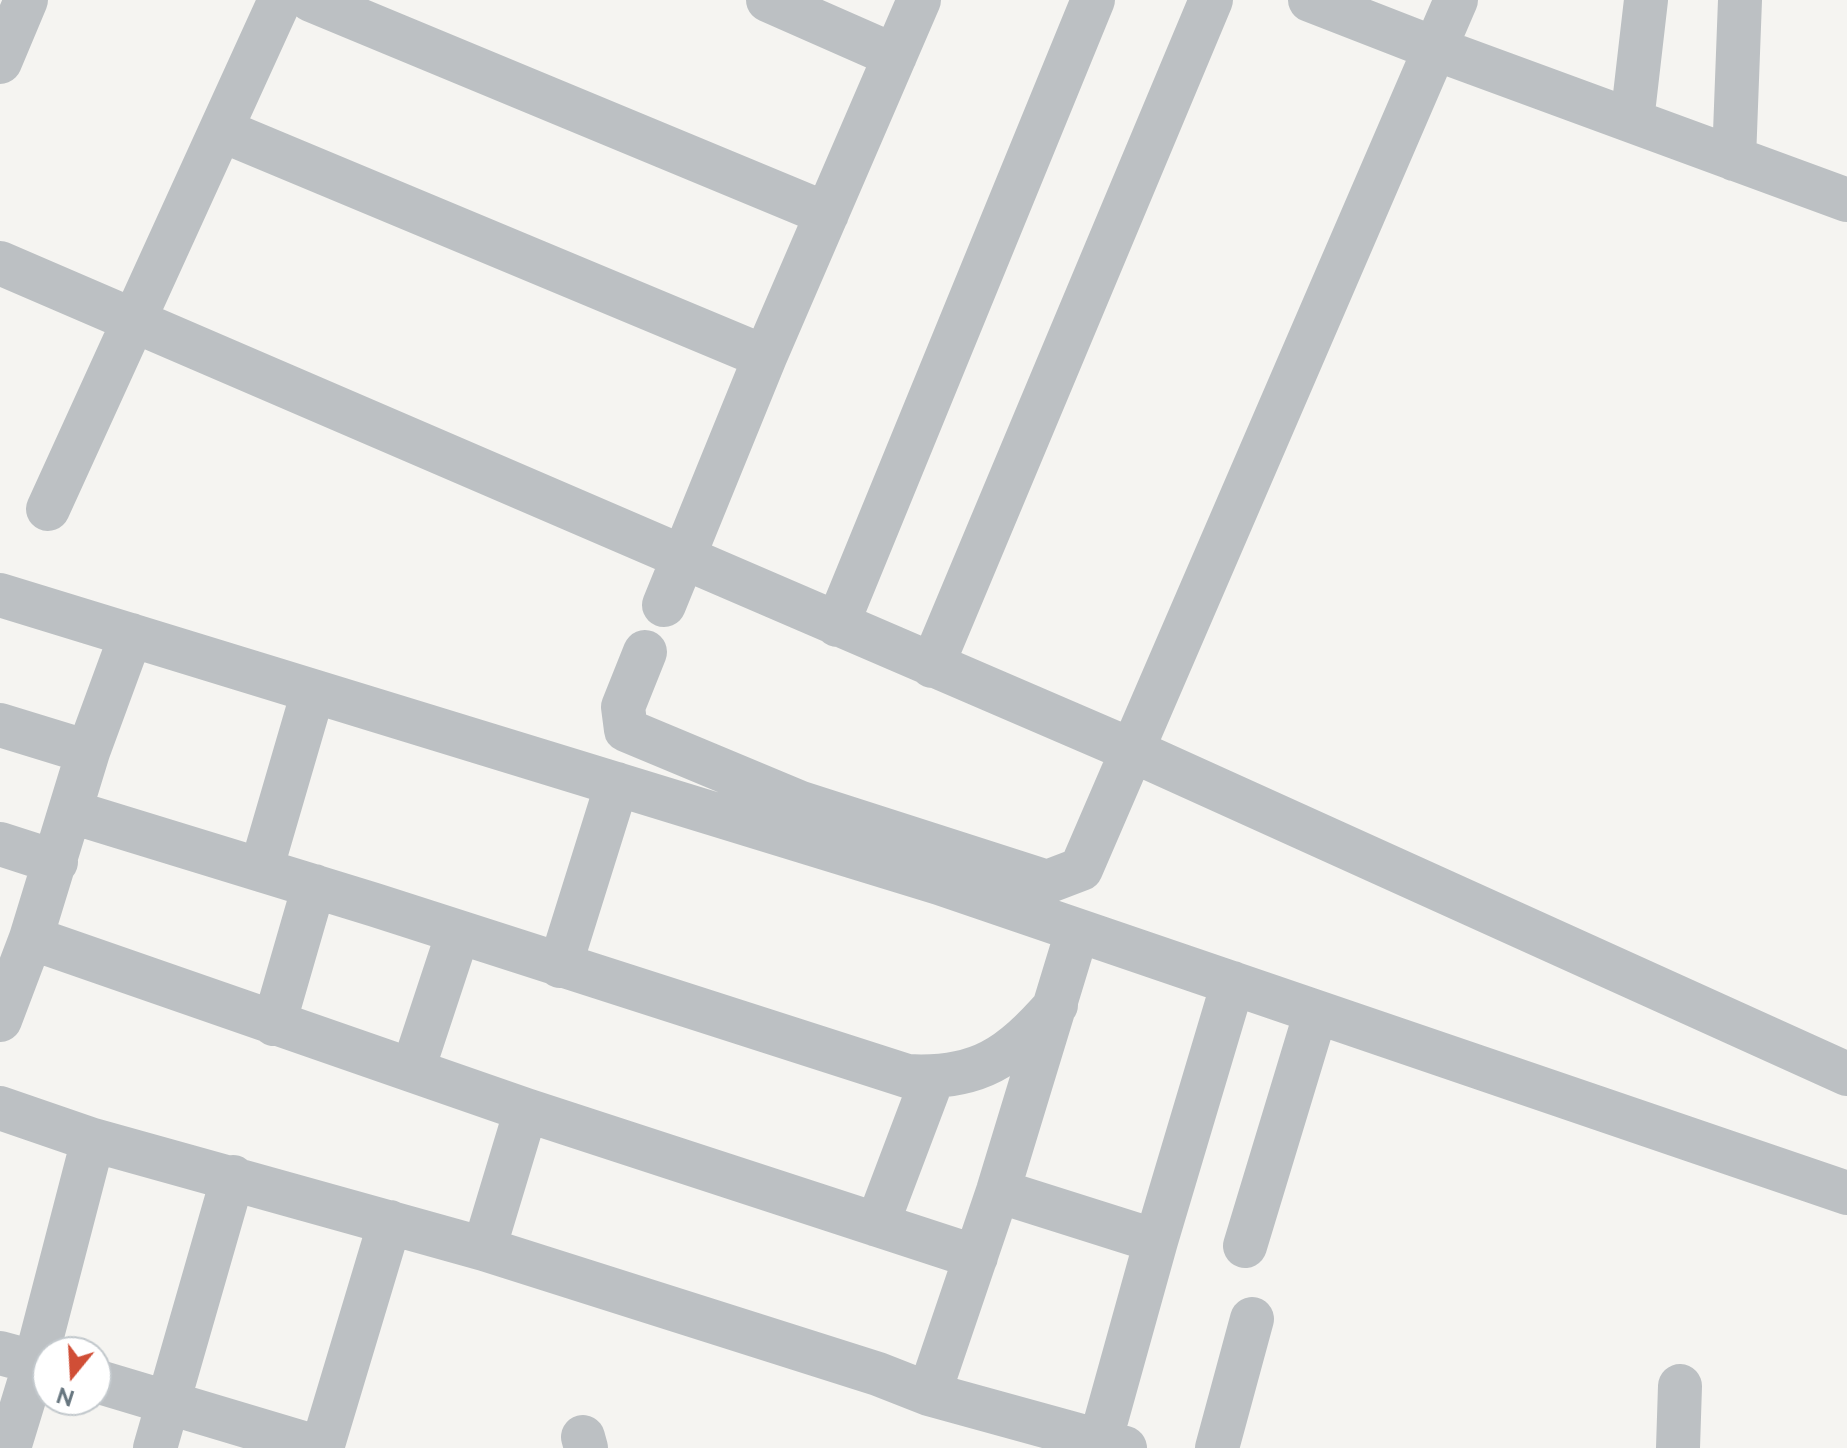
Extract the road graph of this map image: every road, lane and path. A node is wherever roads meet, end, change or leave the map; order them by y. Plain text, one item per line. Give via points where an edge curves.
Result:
1 (26, 0) edge
2 (280, 0) edge
3 (311, 0) edge
4 (768, 0) edge
5 (919, 0) edge
6 (1093, 0) edge
7 (1211, 0) edge
8 (1456, 0) edge
9 (1646, 0) edge
10 (1740, 0) edge
11 (1318, 1) edge
12 (1436, 49) junction
13 (895, 56) junction
14 (0, 62) edge
15 (1632, 121) junction
16 (221, 130) junction
17 (1734, 159) junction
18 (1847, 200) edge
19 (827, 214) junction
20 (0, 263) edge
21 (136, 320) junction
22 (765, 357) junction
23 (48, 509) dead end
24 (683, 557) junction
25 (0, 595) edge
26 (664, 605) dead end
27 (837, 625) junction
28 (131, 635) junction
29 (645, 652) dead end
30 (932, 666) junction
31 (313, 692) junction
32 (0, 725) edge
33 (1131, 750) junction
34 (88, 752) junction
35 (617, 784) junction
36 (72, 812) junction
37 (0, 844) edge
38 (56, 862) junction
39 (261, 870) junction
40 (314, 886) junction
41 (1077, 932) junction
42 (458, 933) junction
43 (31, 938) junction
44 (560, 966) junction
45 (8, 976) edge
46 (1233, 983) junction
47 (1056, 1005) junction
48 (1316, 1012) junction
49 (0, 1020) edge
50 (274, 1024) junction
51 (413, 1069) junction
52 (1847, 1074) edge
53 (933, 1077) junction
54 (0, 1108) edge
55 (526, 1110) junction
56 (93, 1140) junction
57 (233, 1177) junction
58 (998, 1191) junction
59 (1847, 1193) edge
60 (390, 1222) junction
61 (877, 1225) junction
62 (1156, 1241) junction
63 (1245, 1246) dead end
64 (484, 1249) junction
65 (976, 1257) junction
66 (1252, 1319) dead end
67 (28, 1361) edge
68 (112, 1386) edge
69 (1680, 1386) dead end
70 (929, 1394) junction
71 (168, 1403) junction
72 (1112, 1445) edge
73 (9, 1448) edge
74 (155, 1448) edge
75 (321, 1448) edge
76 (1217, 1448) edge
77 (1678, 1448) edge

1 - 14 street
2 - 16 street
3 - 19 street
4 - 13 street
5 - 13 street
6 - 27 street
7 - 30 street
8 - 12 street
9 - 15 street
10 - 17 street
11 - 12 street
12 - 15 street
12 - 33 street
13 - 19 street
15 - 17 street
16 - 21 street
16 - 22 street
17 - 18 street
19 - 22 street
20 - 21 street
21 - 23 street
21 - 24 street
22 - 24 street
24 - 26 street
24 - 27 street
25 - 28 street
27 - 30 street
28 - 31 street
28 - 34 street
29 - 33 street via 623,707 626,730 801,803 1047,882 1081,869
30 - 33 street
31 - 35 street
31 - 39 street
32 - 34 street
33 - 52 street
34 - 36 street
35 - 41 street via 939,883
35 - 44 street
36 - 38 street
36 - 39 street
37 - 38 street
38 - 43 street
39 - 40 street
40 - 42 street
40 - 50 street
41 - 46 street
41 - 47 street
42 - 44 street
42 - 51 street
43 - 45 street
43 - 50 street
44 - 53 street via 907,1076
45 - 49 street
46 - 48 street
46 - 62 street
47 - 53 street via 1007,1052 974,1071
47 - 58 street
48 - 59 street
48 - 63 street
50 - 51 street
51 - 55 street
53 - 61 street
54 - 56 street
55 - 61 street
55 - 64 street
56 - 57 street
56 - 67 street
57 - 60 street
57 - 71 street
58 - 62 street
58 - 65 street
60 - 64 street
60 - 75 street
61 - 65 street
62 - 72 street
64 - 70 street
65 - 70 street
66 - 76 street
67 - 73 street
68 - 71 street
69 - 77 street
70 - 72 street
71 - 74 street
71 - 75 street

